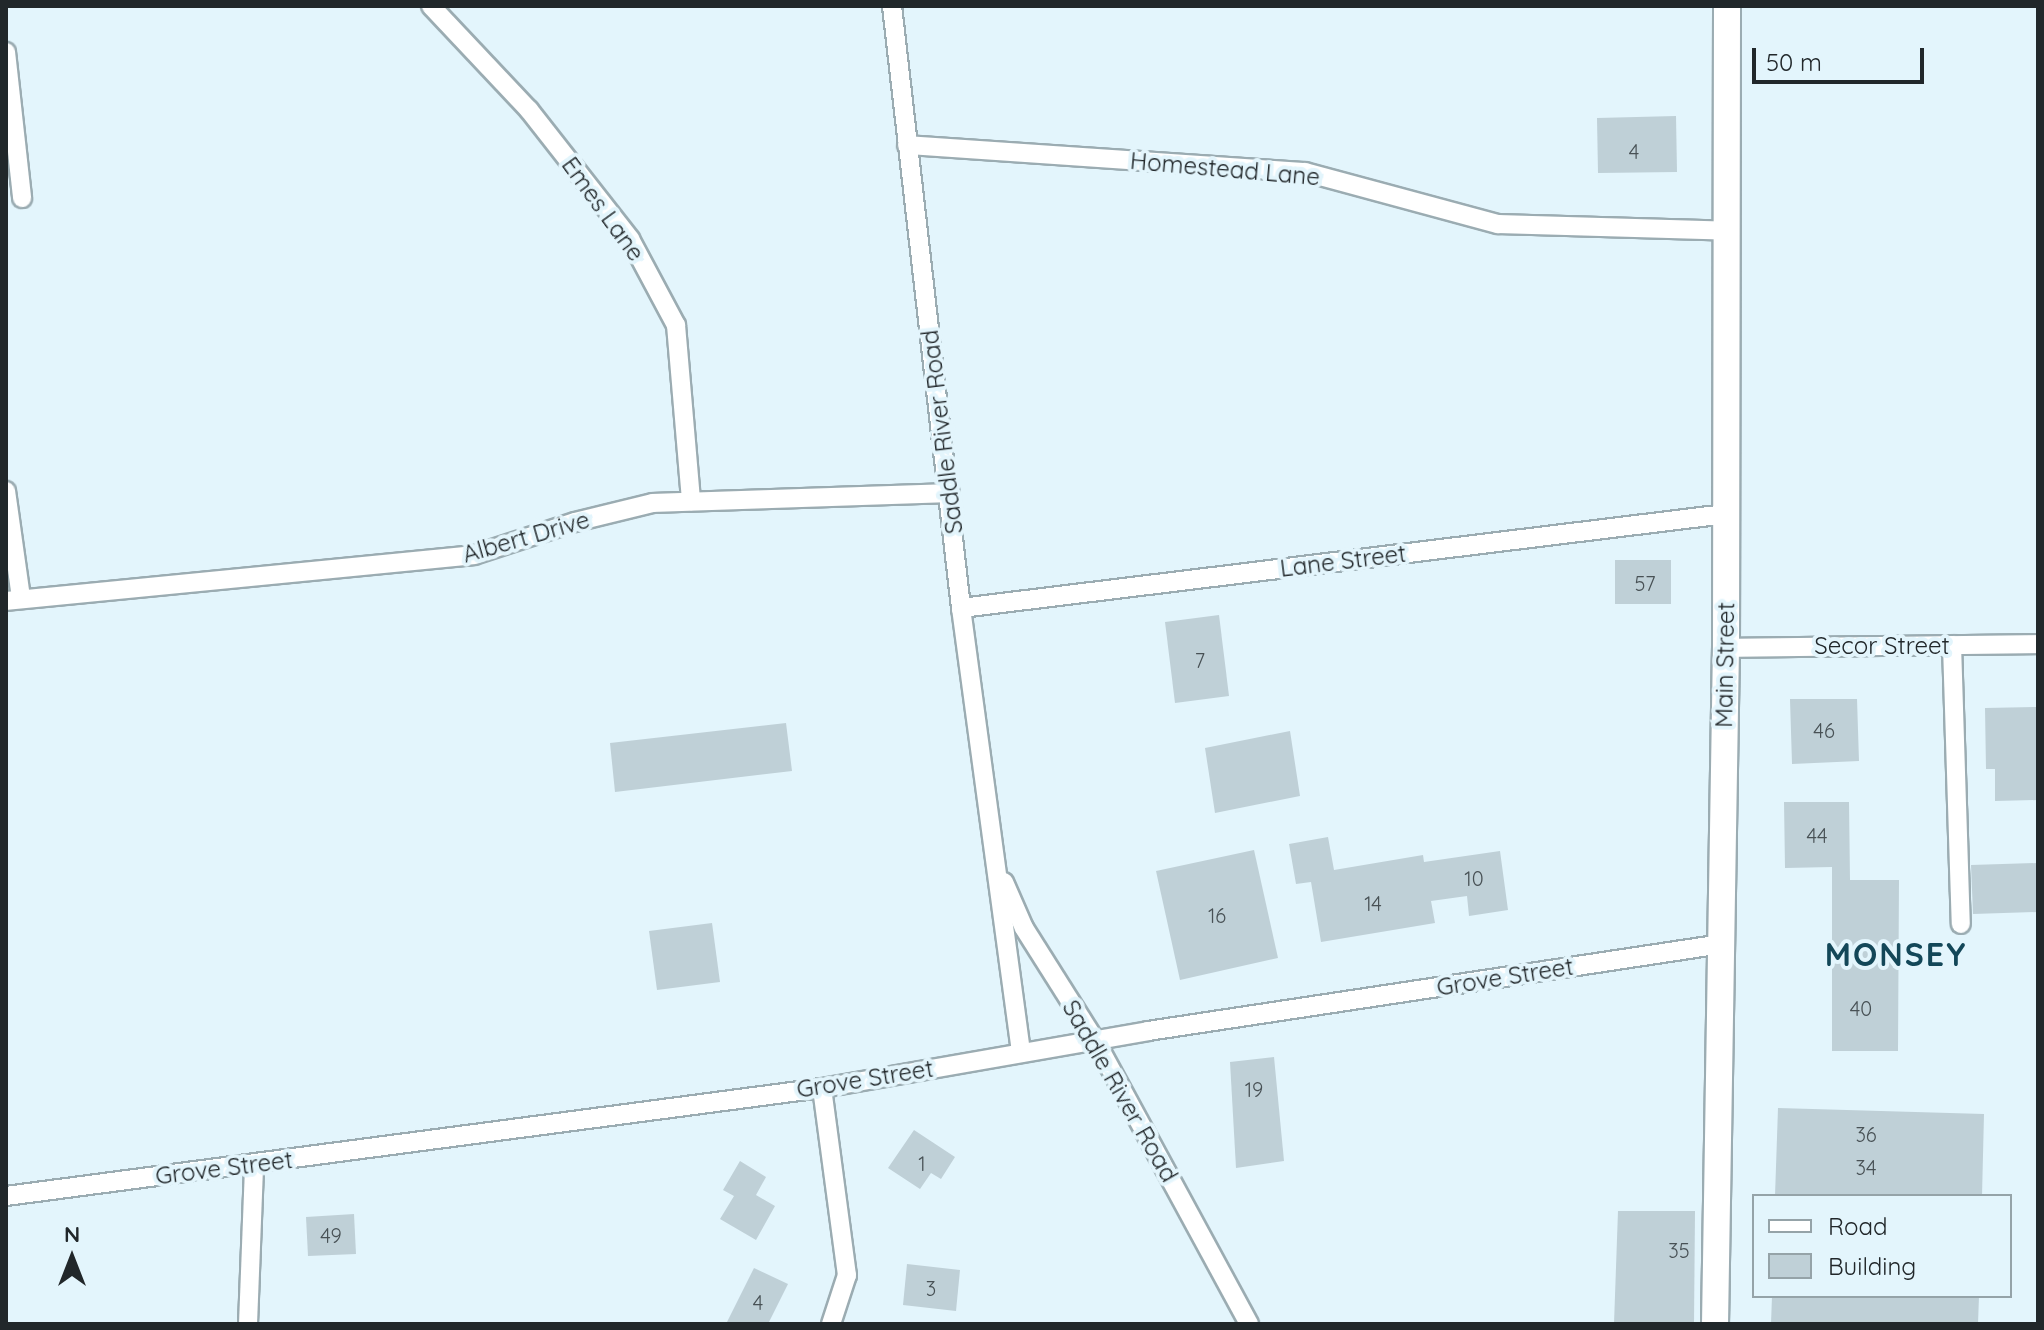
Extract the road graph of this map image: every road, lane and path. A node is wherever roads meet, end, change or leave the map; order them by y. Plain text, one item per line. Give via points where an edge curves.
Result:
1 (431, 6) edge
2 (892, 6) edge
3 (1727, 6) edge
4 (6, 52) edge
5 (907, 145) junction
6 (22, 198) dead end
7 (1729, 231) junction
8 (6, 491) edge
9 (950, 493) junction
10 (691, 501) junction
11 (1725, 514) junction
12 (14, 600) edge
13 (961, 608) junction
14 (2038, 644) edge
15 (1952, 645) junction
16 (1726, 648) junction
17 (994, 858) junction
18 (1961, 924) dead end
19 (1722, 944) junction
20 (1096, 1042) junction
21 (1021, 1053) junction
22 (822, 1088) junction
23 (254, 1165) junction
24 (6, 1196) edge
25 (248, 1324) edge
26 (831, 1324) edge
27 (1249, 1324) edge
28 (1715, 1324) edge

1 - 10 street, Emes Lane via 529,110 630,239 676,325
2 - 5 street, Saddle River Road
3 - 7 main road, Main Street
4 - 6 street
5 - 7 street, Homestead Lane via 1305,172 1498,224
5 - 9 street, Saddle River Road
7 - 11 main road, Main Street
8 - 12 street
9 - 10 street, Albert Drive
9 - 13 street, Saddle River Road
10 - 12 street, Albert Drive via 653,503 575,522 474,555
11 - 13 street, Lane Street
11 - 16 main road, Main Street
13 - 17 street, Saddle River Road
14 - 15 street, Secor Street
15 - 16 street, Secor Street
15 - 18 street
16 - 19 main road, Main Street
17 - 20 street, Saddle River Road via 1024,928
17 - 21 street, Saddle River Road
19 - 20 street, Grove Street
19 - 28 main road, Main Street
20 - 21 street, Grove Street
20 - 27 street, Saddle River Road
21 - 22 street, Grove Street
22 - 23 street, Grove Street
22 - 26 street via 847,1275
23 - 24 street, Grove Street
23 - 25 street

